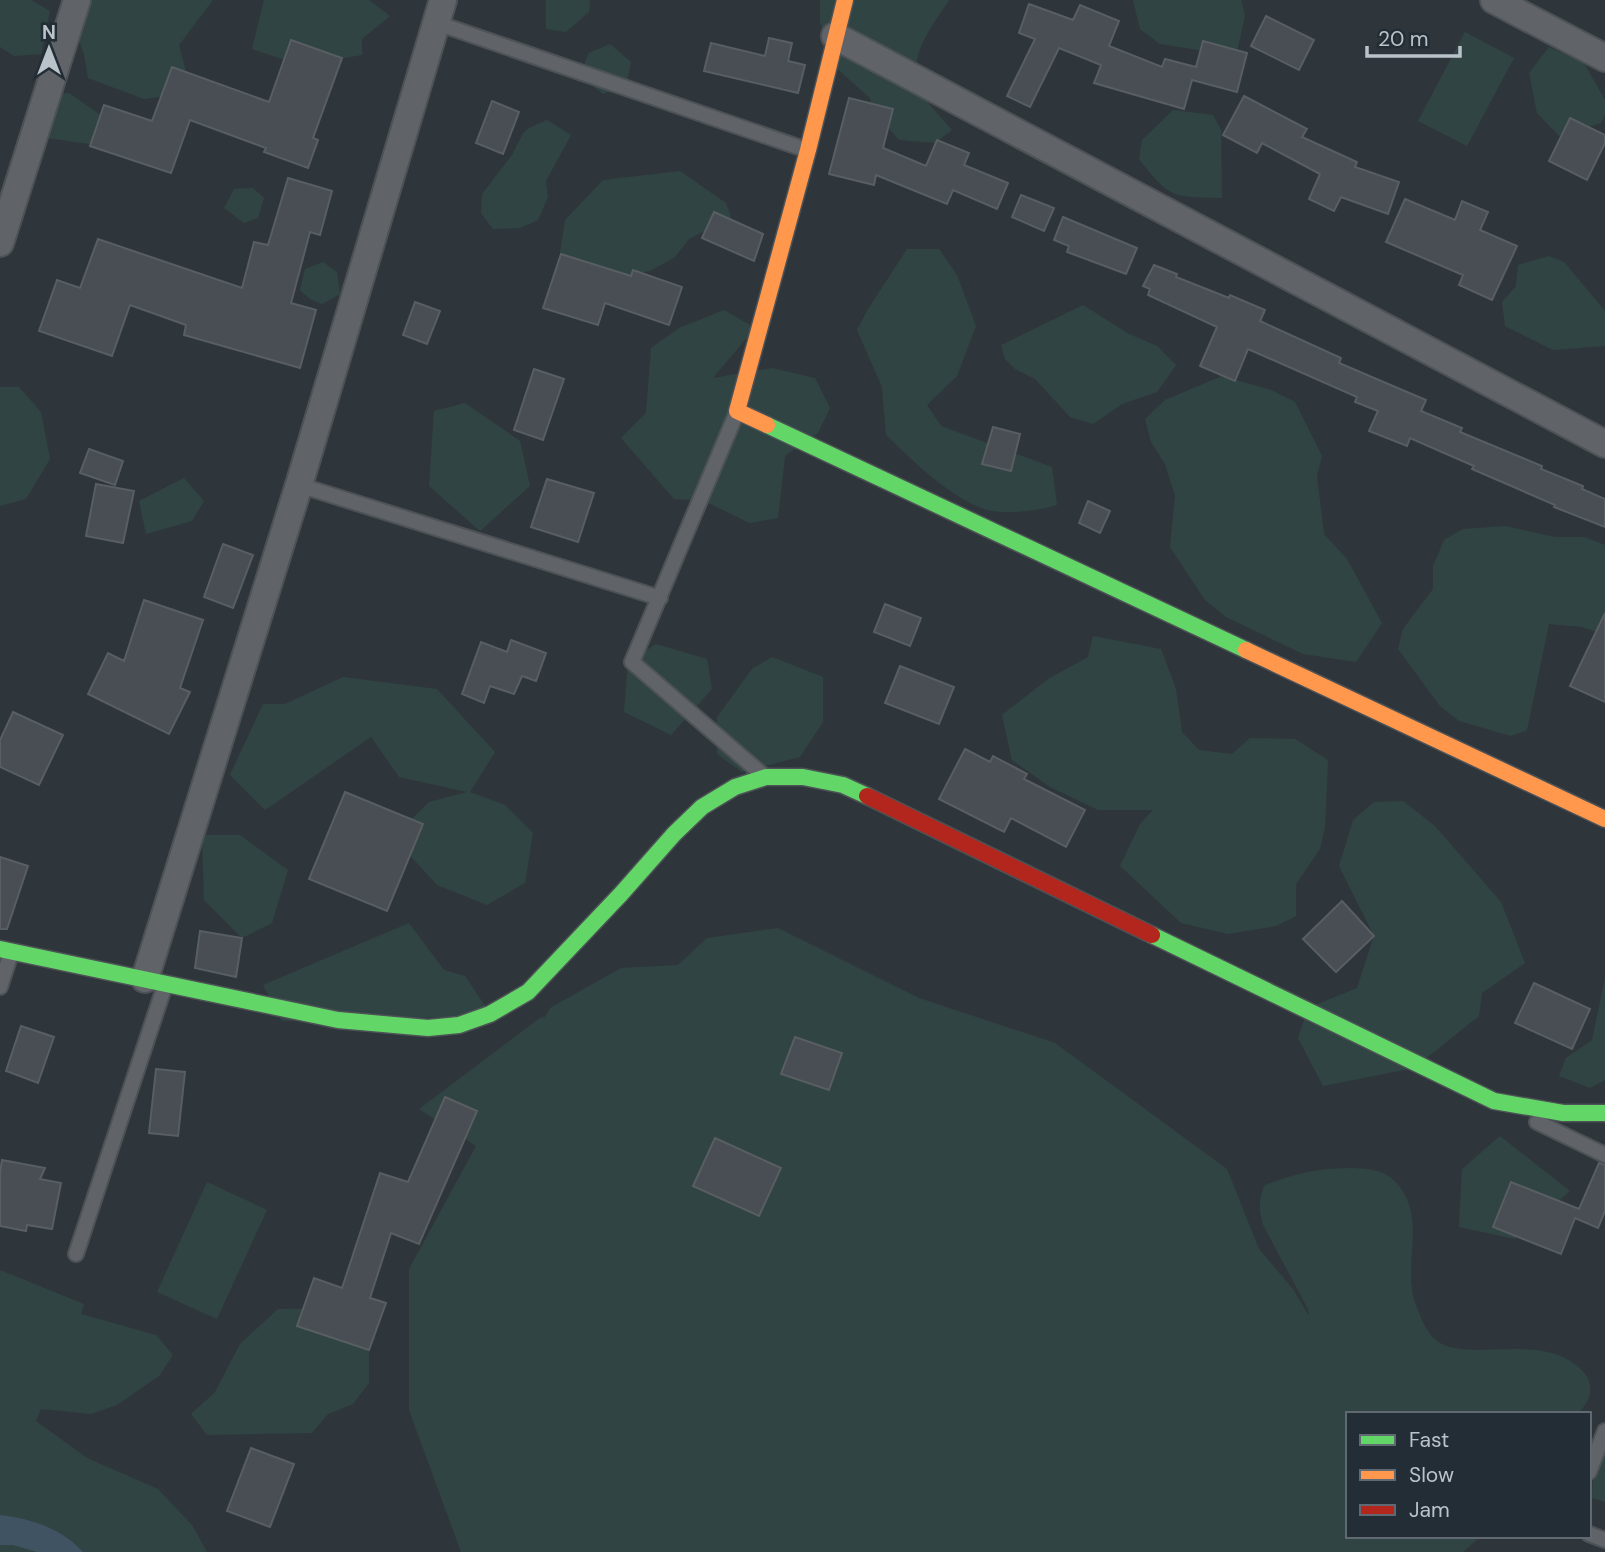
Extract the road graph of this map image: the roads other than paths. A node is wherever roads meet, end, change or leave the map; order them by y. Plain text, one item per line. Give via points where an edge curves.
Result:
1 (77, 0) edge
2 (845, 0) edge
3 (1494, 0) edge
4 (440, 11) edge
5 (835, 36) junction
6 (1605, 58) edge
7 (808, 150) junction
8 (0, 243) edge
9 (737, 411) junction
10 (1605, 444) edge
11 (299, 485) junction
12 (660, 598) junction
13 (766, 777) junction
14 (1605, 820) edge
15 (6, 950) edge
16 (156, 981) junction
17 (0, 988) edge
18 (1494, 1101) junction
19 (1605, 1114) edge
20 (1605, 1155) edge
21 (76, 1254) dead end
22 (1605, 1431) edge
23 (1591, 1467) edge

1 - 8 street
2 - 5 main road
3 - 6 street
4 - 7 lane
4 - 11 street
5 - 7 main road
5 - 10 street
7 - 9 main road
9 - 12 lane
9 - 14 main road
11 - 12 lane
11 - 16 street
12 - 13 lane via 632,662
13 - 16 main road via 735,787 702,807 528,992 459,1025 428,1028 338,1020
13 - 18 main road via 803,777 843,785
15 - 16 main road
15 - 17 lane
16 - 21 lane
18 - 19 main road via 1548,1111
18 - 20 lane
22 - 23 lane

